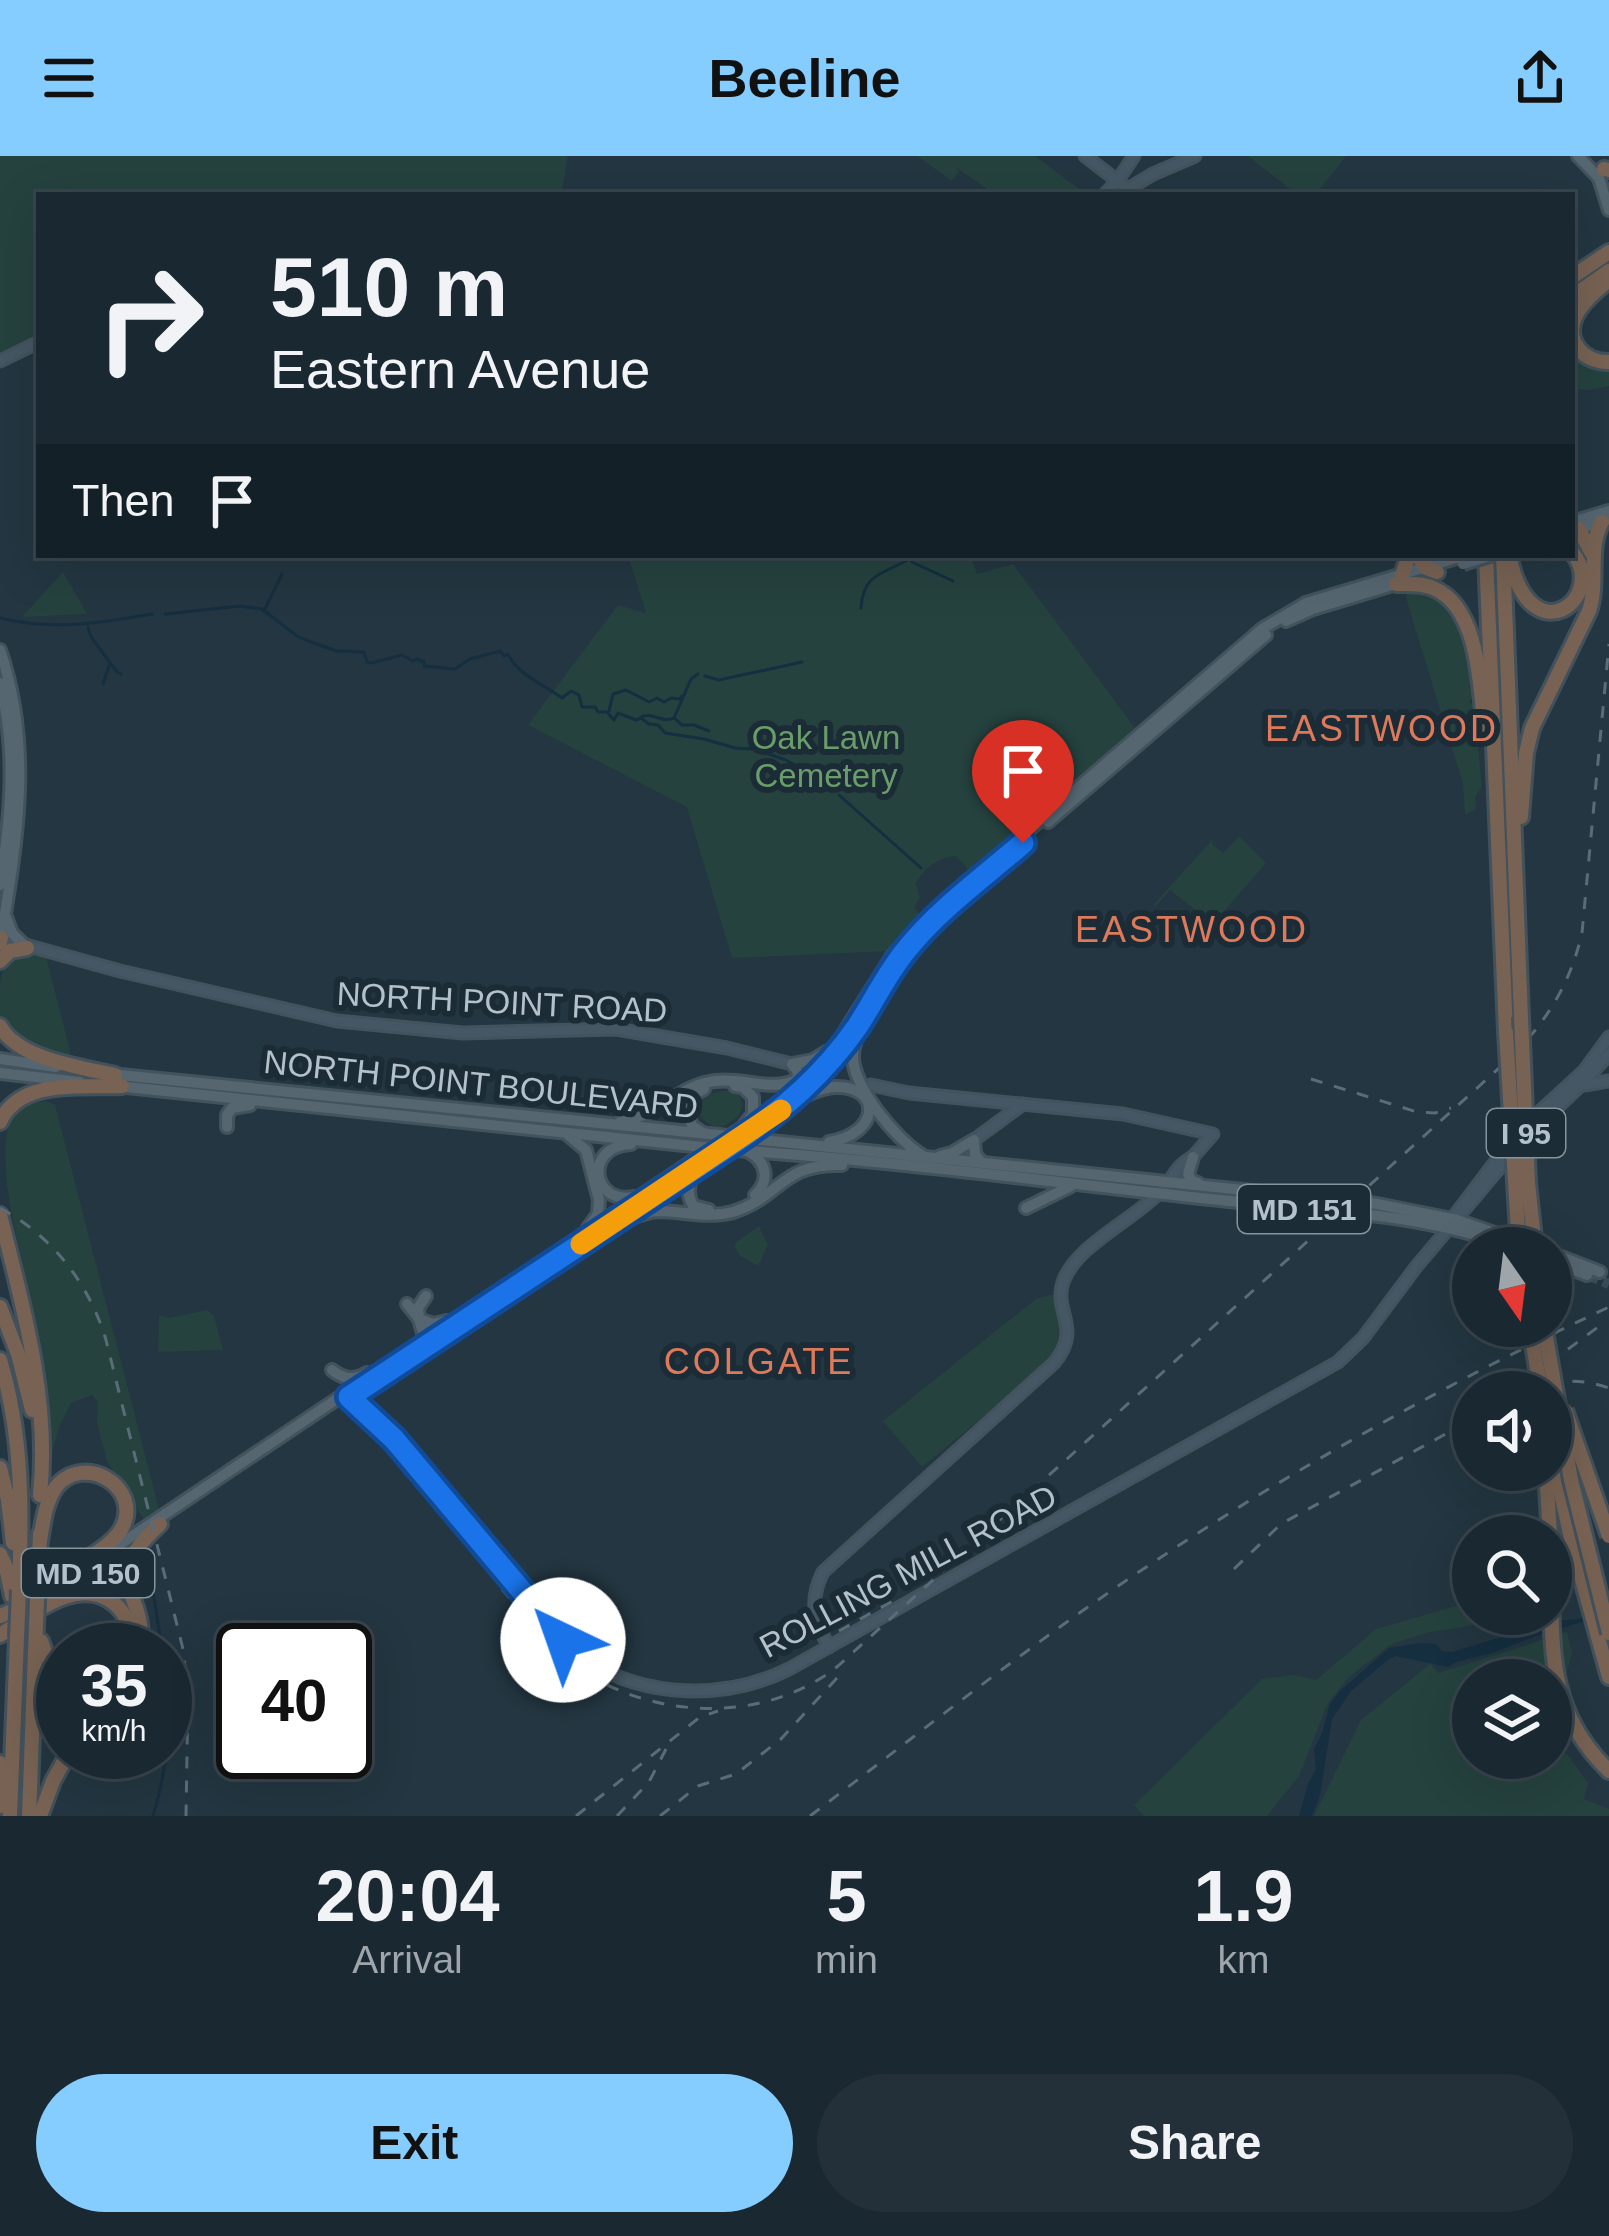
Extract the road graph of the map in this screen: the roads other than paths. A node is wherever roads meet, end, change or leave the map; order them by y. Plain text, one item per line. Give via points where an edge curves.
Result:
1 (1085, 156) edge
2 (1134, 156) edge
3 (1195, 156) edge
4 (1568, 156) edge
5 (1582, 156) edge
6 (1606, 175) edge
7 (1118, 180) junction
8 (1106, 192) edge
9 (1123, 192) edge
10 (1609, 210) edge
11 (1609, 252) edge
12 (1609, 271) edge
13 (1575, 275) edge
14 (1609, 280) edge
15 (1575, 296) edge
16 (1575, 322) edge
17 (1575, 342) edge
18 (36, 344) edge
19 (0, 362) edge
20 (1609, 362) edge
21 (1606, 517) edge
22 (1575, 526) edge
23 (1575, 557) edge
24 (1463, 558) edge
25 (1486, 558) edge
26 (1506, 558) edge
27 (1507, 558) edge
28 (1422, 562) edge
29 (1595, 569) junction
30 (1399, 580) junction
31 (1290, 615) junction
32 (0, 650) edge
33 (0, 683) edge
34 (1165, 717) junction
35 (1498, 841) junction
36 (0, 885) edge
37 (1515, 894) junction
38 (5, 913) junction
39 (916, 932) junction
40 (0, 940) edge
41 (27, 947) junction
42 (0, 962) edge
43 (869, 1008) junction
44 (0, 1026) edge
45 (1609, 1037) edge
46 (838, 1042) junction
47 (1609, 1054) edge
48 (792, 1064) junction
49 (2, 1066) edge
50 (1592, 1066) junction
51 (857, 1076) junction
52 (1609, 1077) edge
53 (167, 1079) junction
54 (119, 1080) junction
55 (798, 1084) junction
56 (871, 1084) joint
57 (1575, 1090) junction
58 (213, 1096) junction
59 (277, 1103) junction
60 (1023, 1104) junction
61 (788, 1105) junction
62 (0, 1122) edge
63 (608, 1124) junction
64 (227, 1127) dead end
65 (560, 1131) junction
66 (713, 1135) junction
67 (974, 1140) junction
68 (658, 1142) junction
69 (790, 1142) junction
70 (737, 1144) junction
71 (1193, 1157) junction
72 (926, 1161) junction
73 (982, 1163) junction
74 (671, 1177) junction
75 (1016, 1179) junction
76 (1074, 1185) junction
77 (1164, 1188) junction
78 (1219, 1188) junction
79 (1, 1216) edge
80 (1452, 1222) junction
81 (1466, 1227) edge
82 (1516, 1227) edge
83 (1535, 1227) edge
84 (605, 1228) junction
85 (562, 1250) junction
86 (1572, 1265) edge
87 (1594, 1274) tunnel mouth
88 (426, 1296) dead end
89 (407, 1304) dead end
90 (0, 1307) edge
91 (461, 1316) junction
92 (419, 1319) junction
93 (425, 1340) junction
94 (1548, 1347) edge
95 (1550, 1347) edge
96 (411, 1352) junction
97 (0, 1360) edge
98 (332, 1370) dead end
99 (347, 1395) junction
100 (257, 1439) dead end
101 (236, 1467) junction
102 (0, 1468) edge
103 (1563, 1491) edge
104 (40, 1495) junction
105 (160, 1524) junction
106 (1609, 1536) edge
107 (40, 1549) junction
108 (0, 1554) edge
109 (20, 1596) junction
110 (0, 1619) edge
111 (38, 1623) edge
112 (127, 1623) edge
113 (139, 1623) edge
114 (1552, 1635) edge
115 (7, 1637) edge
116 (1604, 1637) edge
117 (830, 1647) junction
118 (36, 1666) edge
119 (1609, 1677) edge
120 (0, 1763) edge
121 (1604, 1766) edge
122 (54, 1779) edge
123 (5, 1816) edge
124 (29, 1816) edge
125 (40, 1816) edge

1 - 7 street
2 - 7 street
3 - 9 street
4 - 6 main road
5 - 6 main road
6 - 10 main road
7 - 8 street
7 - 9 street
11 - 13 highway
12 - 15 highway
14 - 16 highway
17 - 20 highway via 1584,356
18 - 19 street
21 - 22 main road
21 - 29 highway via 1595,534
22 - 29 highway
23 - 27 highway via 1584,590 1554,612 1528,602
24 - 28 main road, MD 150
25 - 35 highway, I 95
26 - 37 highway, I 95
28 - 30 highway
28 - 30 main road, MD 150
29 - 37 highway via 1589,611 1529,739
30 - 31 main road, MD 150
30 - 31 main road, MD 150 via 1315,600
30 - 35 highway via 1440,591 1468,625
31 - 34 main road, MD 150
31 - 34 main road, MD 150 via 1249,639
32 - 38 main road via 21,767
33 - 36 main road via 13,782
34 - 39 main road, MD 150
35 - 82 highway, I 95, bridge
37 - 83 highway, I 95, bridge
38 - 40 main road
38 - 41 main road
39 - 43 main road, MD 150
39 - 46 main road, MD 150 via 885,965
40 - 41 street, NORTH POINT ROAD
41 - 42 highway
41 - 48 street, NORTH POINT ROAD via 337,1021 463,1033 616,1029
43 - 51 main road via 854,1046
43 - 61 main road, MD 150
44 - 54 highway via 29,1052
45 - 50 street
46 - 48 main road
46 - 55 main road, MD 150
47 - 50 street
48 - 55 main road
49 - 54 main road, NORTH POINT BOULEVARD / MD 151
50 - 52 street via 1599,1079
50 - 57 street
50 - 80 street via 1532,1117
51 - 56 main road
51 - 72 main road via 898,1137
52 - 57 street
53 - 54 main road, NORTH POINT BOULEVARD / MD 151
53 - 58 main road
53 - 63 main road, NORTH POINT BOULEVARD / MD 151
54 - 58 main road, NORTH POINT BOULEVARD / MD 151
54 - 62 highway via 27,1094
55 - 63 main road via 710,1081
55 - 70 main road, MD 150
56 - 60 street
57 - 80 street
58 - 59 main road, NORTH POINT BOULEVARD / MD 151
59 - 64 main road via 232,1108
59 - 65 main road, NORTH POINT BOULEVARD / MD 151
60 - 67 street
60 - 71 street via 1214,1134
61 - 69 main road via 838,1087 860,1094 869,1109 852,1135
61 - 70 main road, MD 150
63 - 66 main road, NORTH POINT BOULEVARD / MD 151
65 - 68 main road, NORTH POINT BOULEVARD / MD 151
65 - 85 main road via 586,1150 599,1204 592,1224
66 - 69 main road, NORTH POINT BOULEVARD / MD 151, bridge
66 - 70 main road via 689,1121 689,1101 699,1091 748,1090 752,1117
67 - 72 main road
67 - 73 main road
68 - 70 main road, NORTH POINT BOULEVARD / MD 151, bridge
68 - 74 main road via 611,1148 600,1181 626,1199
69 - 72 main road, NORTH POINT BOULEVARD / MD 151
70 - 70 main road via 764,1166 761,1189 725,1208 693,1206 692,1178
70 - 72 main road, NORTH POINT BOULEVARD / MD 151
70 - 74 main road, MD 150
70 - 84 main road, MD 150
71 - 77 street
71 - 78 main road via 1192,1181
72 - 73 main road, NORTH POINT BOULEVARD / MD 151
72 - 75 main road, NORTH POINT BOULEVARD / MD 151
72 - 84 main road via 819,1165 730,1213 644,1213
73 - 77 main road, NORTH POINT BOULEVARD / MD 151
74 - 85 main road, MD 150
75 - 76 main road, NORTH POINT BOULEVARD / MD 151
75 - 76 main road via 1033,1189 1026,1208
76 - 77 main road, NORTH POINT BOULEVARD / MD 151
77 - 78 main road, NORTH POINT BOULEVARD / MD 151
77 - 80 main road, NORTH POINT BOULEVARD / MD 151
77 - 117 street via 1067,1273 1067,1337 1054,1364 824,1572 814,1610
78 - 80 main road, NORTH POINT BOULEVARD / MD 151 via 1379,1204
79 - 104 highway via 35,1367
80 - 81 main road, MD 151
80 - 117 street, ROLLING MILL ROAD via 1338,1362
84 - 96 main road, MD 150
85 - 91 main road, MD 150
86 - 87 main road
88 - 92 main road
89 - 92 main road
90 - 104 highway via 32,1409
91 - 92 main road via 437,1324
91 - 93 main road, MD 150
92 - 93 main road
93 - 96 main road
94 - 116 highway, bridge
95 - 106 highway, bridge
96 - 98 main road via 359,1377
96 - 99 main road, MD 150
97 - 109 highway via 20,1460
99 - 101 main road, MD 150
99 - 105 main road, MD 150
99 - 117 street, ROLLING MILL ROAD via 394,1439 568,1646 593,1664 651,1686 710,1690 764,1680
100 - 101 main road
101 - 109 main road, MD 150 via 134,1537
102 - 109 highway
103 - 116 highway
104 - 107 highway
105 - 113 highway via 135,1548 127,1570
105 - 115 main road, MD 150
107 - 109 highway via 49,1501 64,1479 98,1473 119,1488 126,1511 119,1533
107 - 111 highway, bridge
108 - 109 highway
109 - 110 highway
109 - 115 highway, bridge
112 - 115 highway via 110,1600 81,1594 55,1600
114 - 121 highway via 1568,1714
115 - 123 highway
116 - 119 highway
118 - 124 highway
120 - 123 highway
122 - 125 highway

